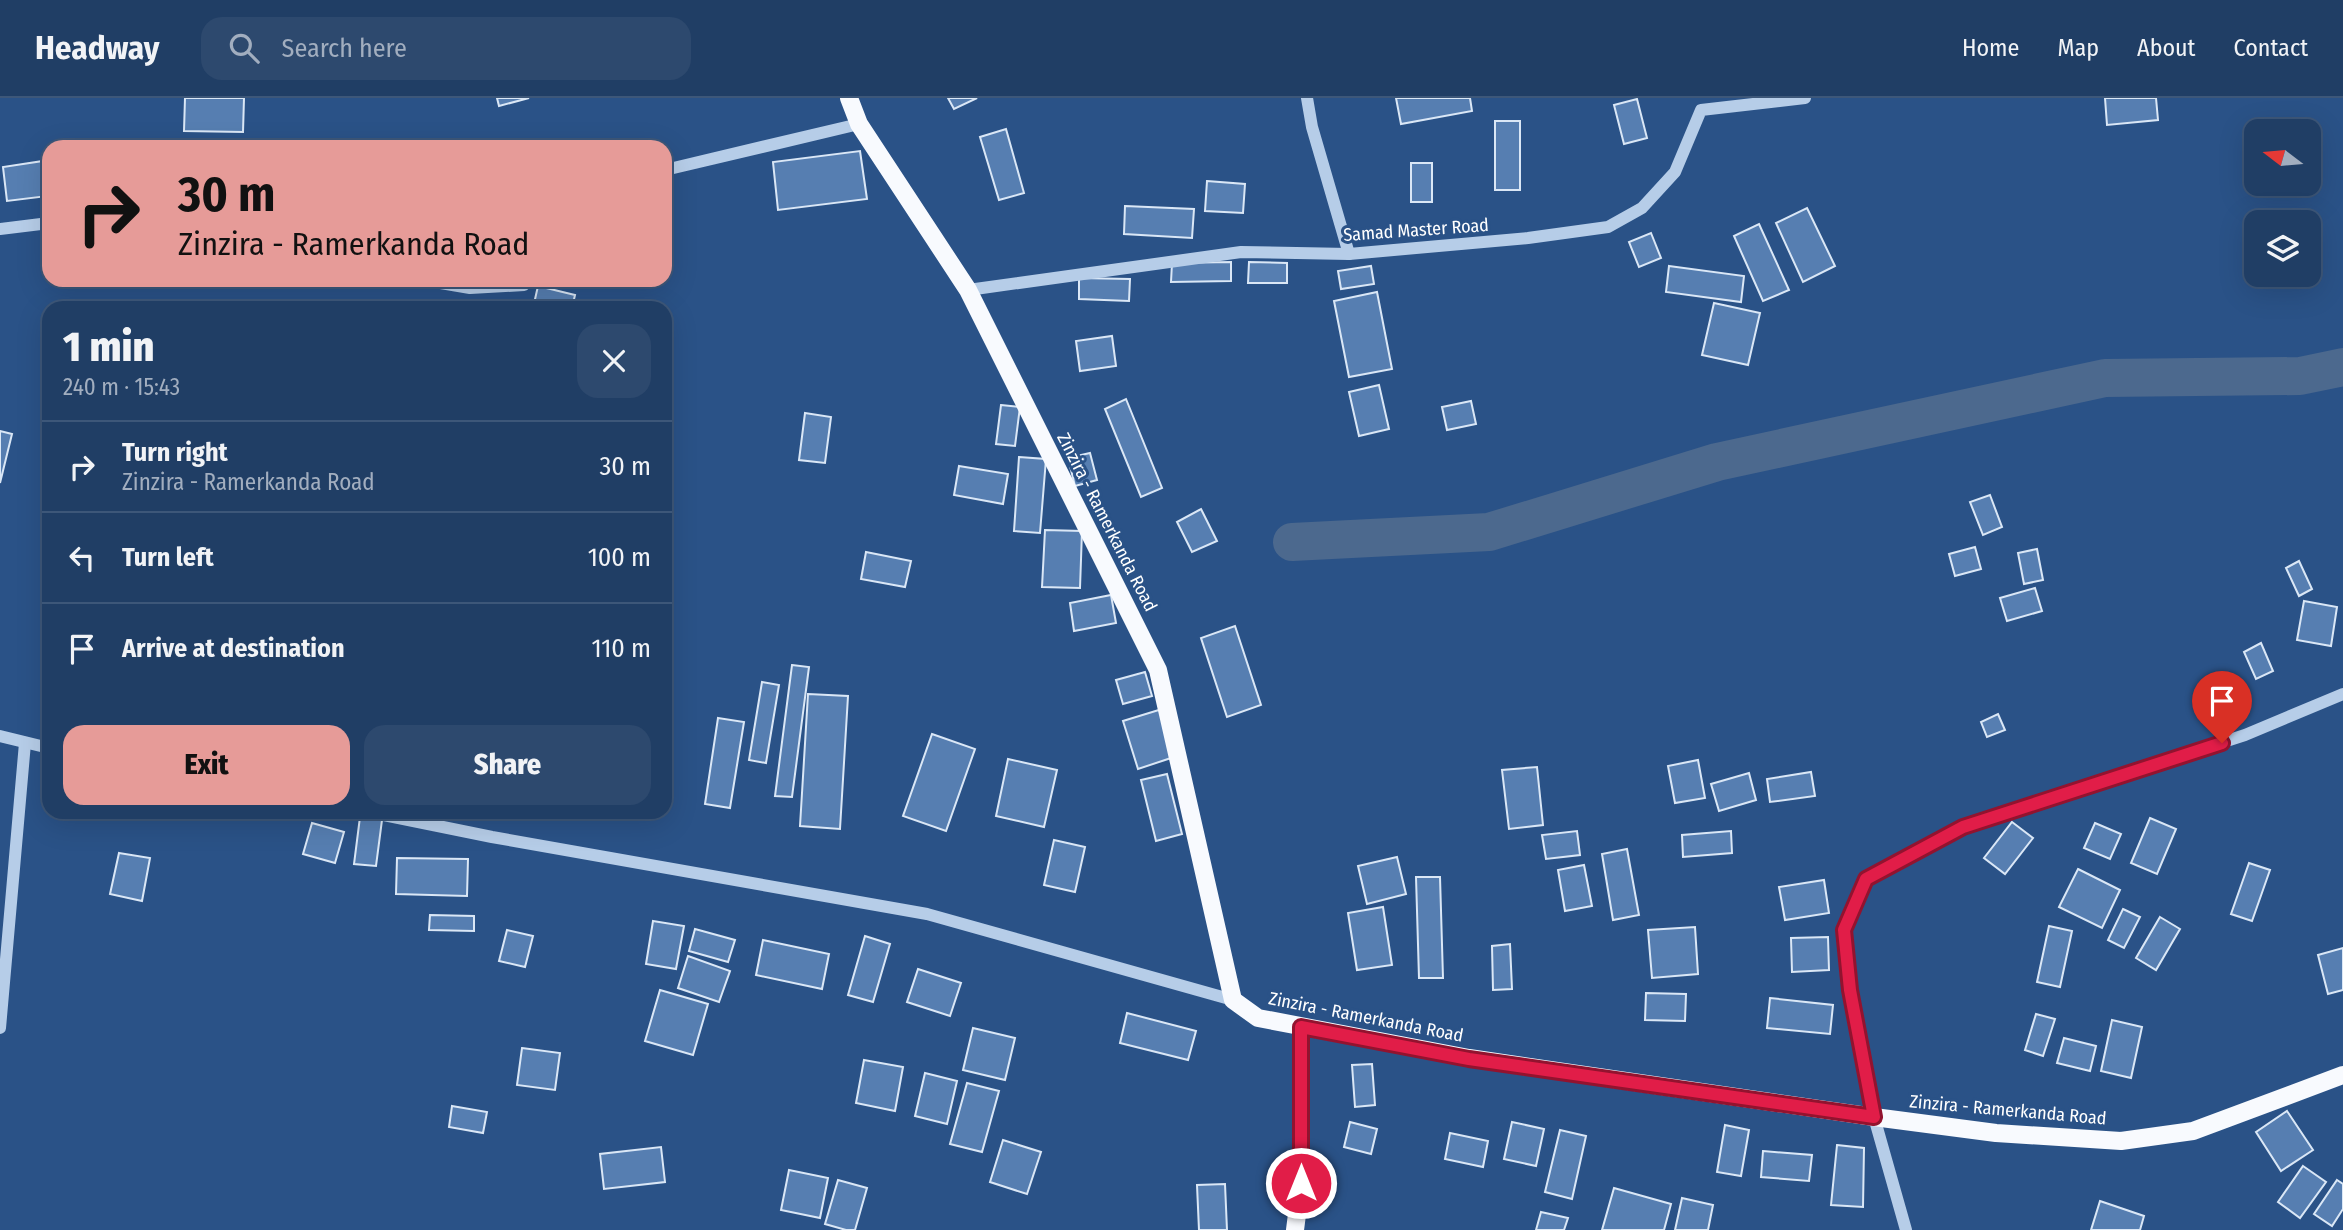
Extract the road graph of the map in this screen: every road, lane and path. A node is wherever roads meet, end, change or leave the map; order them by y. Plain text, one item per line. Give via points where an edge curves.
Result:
1 (849, 98) edge
2 (1307, 98) edge
3 (1805, 98) edge
4 (859, 124) junction
5 (672, 168) edge
6 (42, 224) edge
7 (0, 229) edge
8 (1349, 254) junction
9 (464, 287) edge
10 (488, 287) edge
11 (968, 290) junction
12 (2343, 694) edge
13 (0, 736) edge
14 (26, 743) junction
15 (42, 746) edge
16 (403, 819) edge
17 (1233, 1000) junction
18 (1301, 1027) junction
19 (0, 1028) edge
20 (2343, 1075) edge
21 (1874, 1117) junction
22 (1295, 1230) edge
23 (1906, 1230) edge

1 - 4 main road, Zinzira - Ramerkanda Road
2 - 8 street
3 - 8 street, Samad Master Road via 1701,110 1675,172 1642,208 1608,227
4 - 5 street
4 - 11 main road, Zinzira - Ramerkanda Road
6 - 7 street
8 - 11 street, Samad Master Road via 1241,251
9 - 10 street
11 - 17 main road, Zinzira - Ramerkanda Road via 1158,670
12 - 21 street via 2245,735 1963,827 1866,879 1844,930 1850,990
13 - 14 street
14 - 15 street
14 - 19 street
16 - 17 street via 927,914
17 - 18 main road, Zinzira - Ramerkanda Road via 1258,1017
18 - 21 main road, Zinzira - Ramerkanda Road via 1469,1059
18 - 22 main road via 1301,1183
20 - 21 main road, Zinzira - Ramerkanda Road via 2193,1131 2121,1141 1996,1133
21 - 23 street

